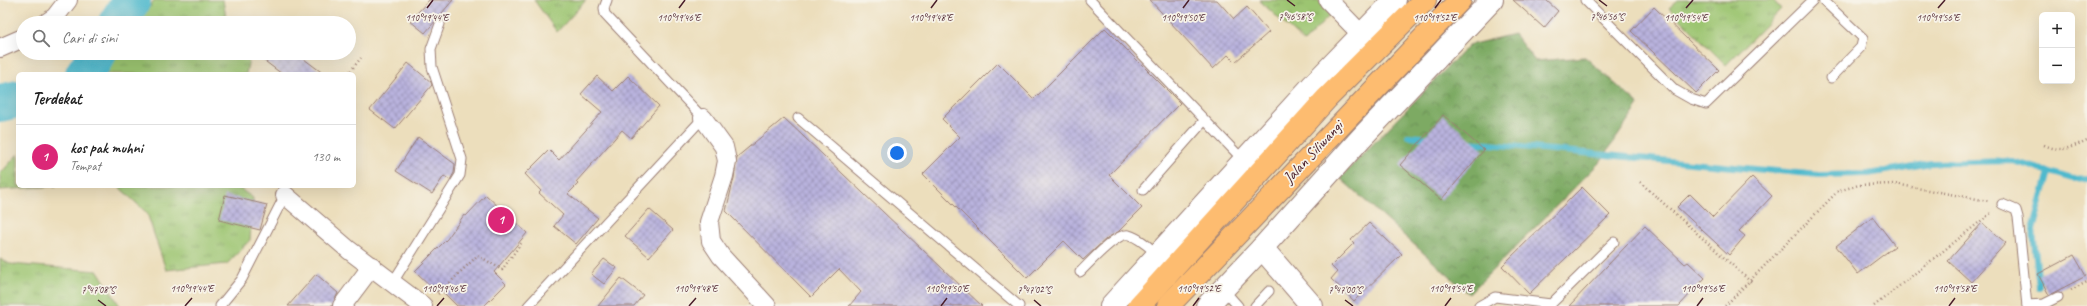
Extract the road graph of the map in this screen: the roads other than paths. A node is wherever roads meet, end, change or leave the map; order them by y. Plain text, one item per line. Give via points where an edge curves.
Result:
1 (68, 0) edge
2 (607, 0) edge
3 (1090, 0) edge
4 (1328, 0) edge
5 (1395, 0) edge
6 (1425, 0) edge
7 (1460, 0) edge
8 (1492, 0) edge
9 (1813, 0) edge
10 (1823, 0) edge
11 (1590, 1) edge
12 (56, 16) edge
13 (440, 24) dead end
14 (1361, 34) junction
15 (16, 41) edge
16 (0, 48) edge
17 (1832, 78) dead end
18 (703, 118) junction
19 (798, 118) dead end
20 (1204, 120) junction
21 (1251, 168) junction
22 (1143, 190) dead end
23 (285, 196) joint
24 (2002, 204) road end
25 (1614, 242) dead end
26 (1262, 248) junction
27 (1158, 255) junction
28 (372, 266) junction
29 (1080, 272) dead end
30 (393, 282) junction
31 (1223, 289) junction
32 (1269, 291) dead end
33 (2058, 297) dead end
34 (430, 301) edge
35 (2027, 305) edge
36 (220, 306) edge
37 (342, 306) edge
38 (528, 306) edge
39 (767, 306) edge
40 (1020, 306) edge
41 (1111, 306) edge
42 (1139, 306) edge
43 (1168, 306) edge
44 (1207, 306) edge
45 (1238, 306) edge
46 (1256, 306) edge
47 (1312, 306) edge
48 (1479, 306) edge

1 - 12 street
2 - 18 lane via 604,8 606,14
3 - 20 lane
4 - 14 street
5 - 14 street
6 - 21 highway, Jalan Siliwangi via 1327,98
7 - 43 highway, Jalan Siliwangi
8 - 26 street via 1361,138
9 - 11 lane via 1706,104 1675,90
10 - 17 lane via 1864,41
13 - 30 lane via 431,49 432,67 462,159 460,175
14 - 21 street
15 - 16 street
18 - 38 lane
18 - 39 street via 724,147 727,161 709,222 711,241 715,249
19 - 40 lane
20 - 21 lane
20 - 22 lane
21 - 27 street
21 - 42 highway, Jalan Siliwangi
23 - 28 street
23 - 36 lane via 242,279
24 - 35 lane via 2016,210 2018,218
25 - 48 lane via 1551,304 1495,297
26 - 31 street
26 - 47 street
27 - 29 lane via 1140,240 1123,235 1115,239
27 - 41 street
28 - 30 street
28 - 37 street
30 - 34 street
31 - 44 street
31 - 45 lane
32 - 46 lane
33 - 35 lane via 2044,304

